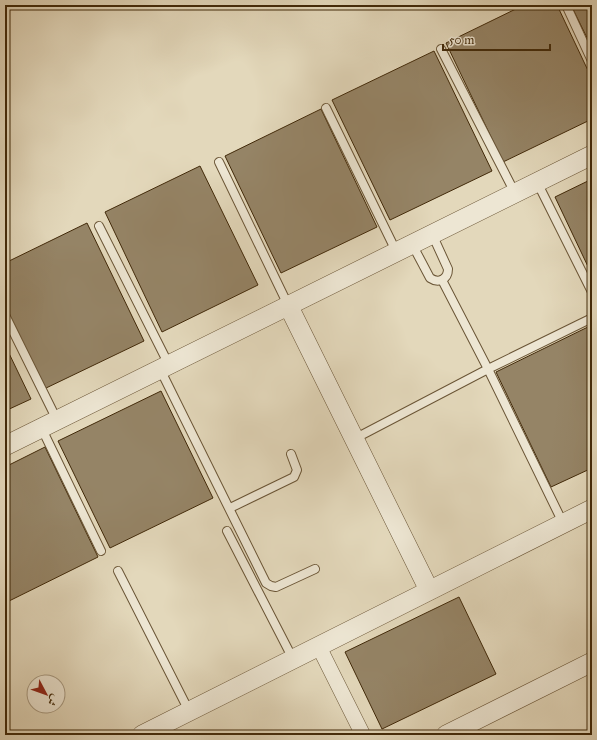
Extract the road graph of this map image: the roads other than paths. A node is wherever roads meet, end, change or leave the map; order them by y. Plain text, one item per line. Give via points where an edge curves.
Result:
1 (566, 5) edge
2 (441, 49) dead end
3 (592, 61) edge
4 (326, 108) dead end
5 (592, 155) edge
6 (219, 162) dead end
7 (537, 182) junction
8 (515, 193) junction
9 (99, 226) dead end
10 (432, 234) junction
11 (404, 247) junction
12 (442, 280) junction
13 (592, 292) edge
14 (288, 305) junction
15 (5, 315) edge
16 (592, 318) edge
17 (164, 367) junction
18 (488, 369) junction
19 (49, 424) junction
20 (354, 439) junction
21 (5, 446) edge
22 (291, 454) dead end
23 (230, 508) junction
24 (592, 509) edge
25 (563, 523) junction
26 (227, 531) dead end
27 (101, 551) dead end
28 (315, 569) dead end
29 (118, 571) dead end
30 (428, 590) junction
31 (319, 647) junction
32 (293, 659) junction
33 (592, 662) edge
34 (189, 711) junction
35 (142, 735) edge
36 (363, 735) edge
37 (446, 735) edge

1 - 3 lane
2 - 8 lane
4 - 11 lane
5 - 7 street
6 - 14 lane
7 - 8 street
7 - 13 lane
8 - 10 street
9 - 17 lane
10 - 11 street
10 - 12 lane via 448,269 446,278
11 - 12 lane via 430,278
11 - 14 street
12 - 18 lane
14 - 17 street
14 - 20 street
15 - 19 lane
16 - 18 lane
17 - 19 street
17 - 23 lane
18 - 20 lane
18 - 25 lane
19 - 21 street
19 - 27 lane
20 - 30 street
22 - 23 lane via 297,470 294,477
23 - 28 lane via 266,583 276,587
24 - 25 street
25 - 30 street
26 - 32 lane
29 - 34 lane
30 - 31 street
31 - 32 street
31 - 36 street
32 - 34 street
33 - 37 street
34 - 35 street

